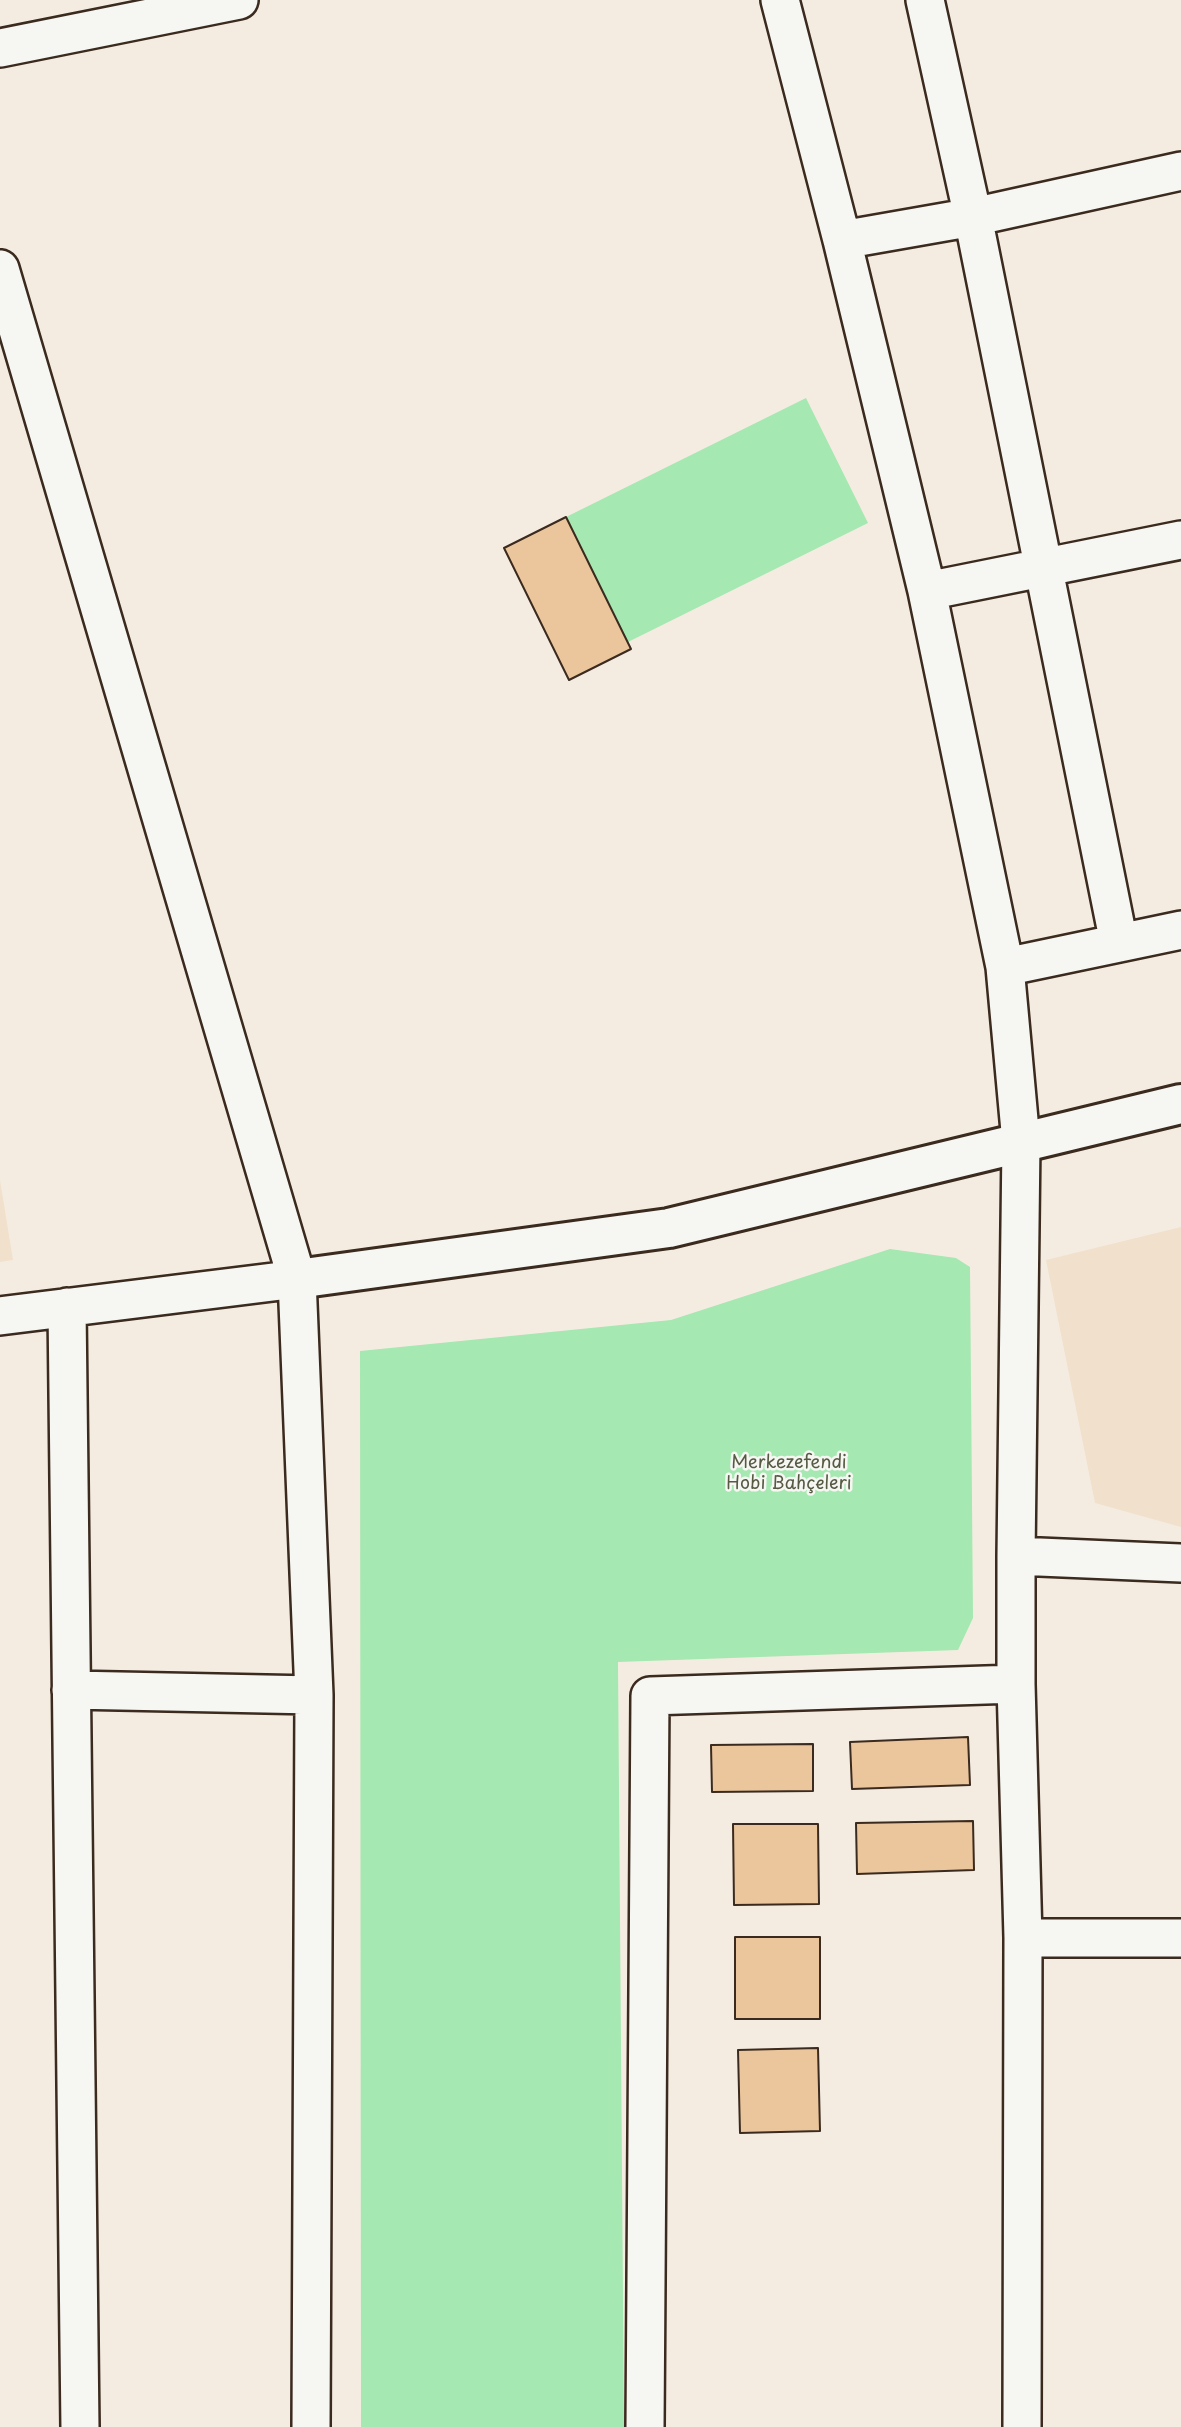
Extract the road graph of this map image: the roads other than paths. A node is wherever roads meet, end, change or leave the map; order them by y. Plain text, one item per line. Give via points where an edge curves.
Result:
1 (239, 0) edge
2 (780, 0) edge
3 (925, 0) edge
4 (178, 6) edge
5 (0, 48) edge
6 (1181, 172) edge
7 (973, 217) junction
8 (842, 240) junction
9 (0, 269) edge
10 (1181, 540) edge
11 (1043, 568) junction
12 (927, 591) junction
13 (1181, 930) edge
14 (1119, 943) junction
15 (1005, 967) junction
16 (1181, 1104) edge
17 (1021, 1142) junction
18 (297, 1279) junction
19 (66, 1307) junction
20 (0, 1316) edge
21 (1016, 1556) junction
22 (1181, 1563) edge
23 (1016, 1684) junction
24 (71, 1690) junction
25 (314, 1695) junction
26 (1023, 1938) junction
27 (1181, 1938) edge
28 (80, 2427) edge
29 (311, 2427) edge
30 (645, 2427) edge
31 (1022, 2427) edge

1 - 4 street
2 - 8 street
3 - 7 street
4 - 5 street
6 - 7 street
7 - 8 street
7 - 11 street
8 - 12 street
9 - 18 street
10 - 11 street
11 - 12 street
11 - 14 street
12 - 15 street
13 - 14 street
14 - 15 street
15 - 17 street
16 - 17 street
17 - 18 street via 669,1228
17 - 21 street
18 - 19 street
18 - 25 street
19 - 20 street
19 - 24 street
21 - 22 street
21 - 23 street
23 - 26 street
23 - 30 street via 650,1696
24 - 25 street
24 - 28 street
25 - 29 street
26 - 27 street
26 - 31 street

